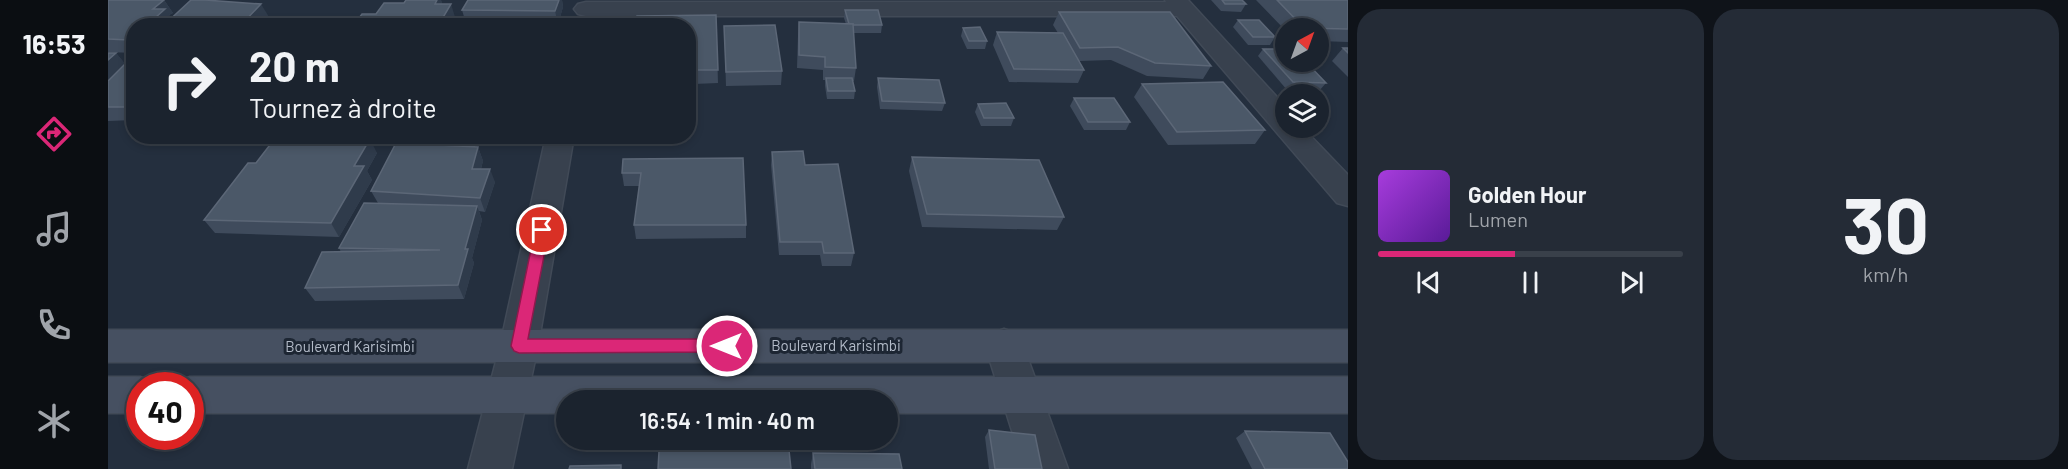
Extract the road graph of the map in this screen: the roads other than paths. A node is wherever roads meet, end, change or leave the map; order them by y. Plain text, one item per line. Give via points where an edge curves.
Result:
1 (1180, 5) edge
2 (585, 12) edge
3 (1275, 112) edge
4 (1298, 138) edge
5 (559, 144) edge
6 (1348, 195) edge
7 (1004, 345) junction
8 (108, 346) edge
9 (519, 346) junction
10 (1348, 346) edge
11 (108, 395) edge
12 (126, 395) edge
13 (204, 395) edge
14 (506, 395) junction
15 (1023, 395) junction
16 (1348, 395) edge
17 (490, 469) edge
18 (1046, 469) edge

1 - 2 street
1 - 3 street
4 - 6 street
5 - 9 street
7 - 9 street, Boulevard Karisimbi
7 - 10 street, Boulevard Karisimbi
7 - 15 street
8 - 9 street, Boulevard Karisimbi
9 - 14 street
11 - 12 street
13 - 14 street
14 - 15 street
14 - 17 street
15 - 16 street
15 - 18 street

